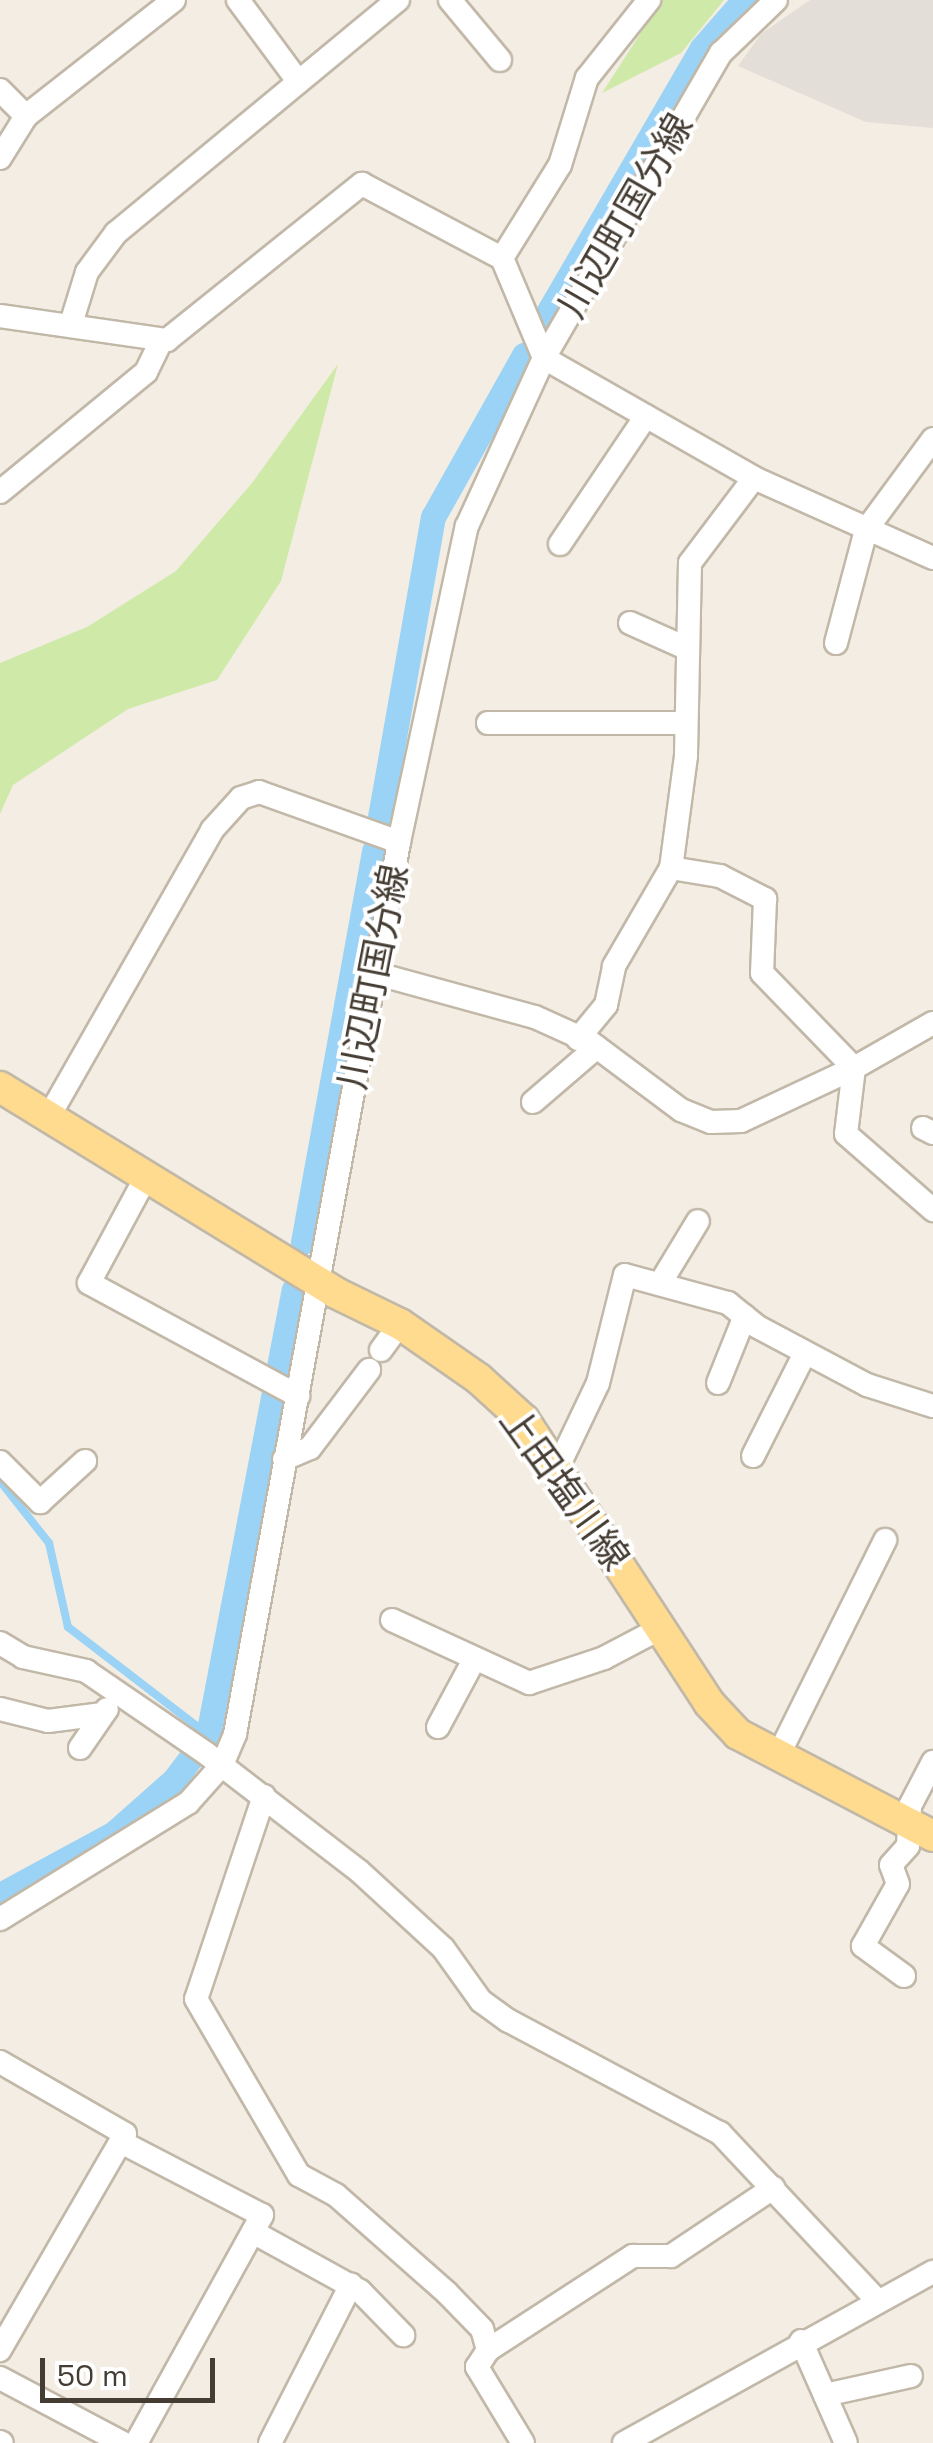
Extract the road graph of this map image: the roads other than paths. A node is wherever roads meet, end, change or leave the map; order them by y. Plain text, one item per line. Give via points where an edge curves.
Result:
1 (174, 0) edge
2 (238, 0) edge
3 (398, 0) edge
4 (450, 0) edge
5 (649, 0) edge
6 (776, 0) edge
7 (500, 60) dead end
8 (298, 80) junction
9 (0, 90) edge
10 (26, 116) junction
11 (0, 158) edge
12 (502, 258) junction
13 (0, 316) edge
14 (72, 324) junction
15 (161, 341) junction
16 (544, 358) junction
17 (646, 416) junction
18 (933, 439) edge
19 (754, 478) junction
20 (0, 492) edge
21 (866, 530) junction
22 (560, 544) dead end
23 (933, 558) edge
24 (630, 624) dead end
25 (836, 643) dead end
26 (686, 648) junction
27 (488, 722) dead end
28 (685, 723) junction
29 (399, 842) junction
30 (671, 868) junction
31 (374, 973) junction
32 (933, 1024) edge
33 (587, 1043) junction
34 (854, 1068) junction
35 (0, 1087) edge
36 (533, 1102) dead end
37 (48, 1118) junction
38 (145, 1179) junction
39 (933, 1210) edge
40 (698, 1221) dead end
41 (318, 1280) junction
42 (661, 1282) junction
43 (745, 1316) junction
44 (400, 1324) junction
45 (805, 1353) junction
46 (718, 1384) dead end
47 (298, 1396) junction
48 (933, 1406) edge
49 (752, 1456) dead end
50 (284, 1459) junction
51 (85, 1461) dead end
52 (0, 1462) edge
53 (557, 1469) junction
54 (885, 1540) dead end
55 (392, 1620) dead end
56 (661, 1628) junction
57 (0, 1643) edge
58 (474, 1660) junction
59 (110, 1704) junction
60 (0, 1709) edge
61 (438, 1726) dead end
62 (80, 1748) dead end
63 (207, 1754) junction
64 (779, 1754) junction
65 (933, 1762) edge
66 (264, 1796) junction
67 (922, 1831) edge
68 (0, 1918) edge
69 (904, 1976) dead end
70 (0, 2062) edge
71 (121, 2142) junction
72 (772, 2188) junction
73 (253, 2232) junction
74 (933, 2272) edge
75 (351, 2285) junction
76 (877, 2300) junction
77 (403, 2335) dead end
78 (801, 2340) junction
79 (0, 2350) edge
80 (488, 2350) junction
81 (912, 2376) dead end
82 (0, 2378) edge
83 (825, 2396) junction
84 (123, 2443) edge
85 (136, 2443) edge
86 (270, 2443) edge
87 (523, 2443) edge
88 (624, 2443) edge
89 (846, 2443) edge

1 - 10 street
2 - 8 street
3 - 8 street
4 - 7 street
5 - 12 street via 587,78 560,165
6 - 16 street, 川辺町国分線 via 721,53
8 - 14 street via 116,233 87,272
9 - 10 street
10 - 11 street
12 - 15 street via 362,184 180,335
12 - 16 street
13 - 14 street
14 - 15 street
15 - 20 street via 146,372
16 - 17 street
16 - 29 street, 川辺町国分線 via 467,526
17 - 19 street
17 - 22 street
18 - 21 street
19 - 21 street
19 - 26 street via 690,563
21 - 23 street
21 - 25 street
24 - 26 street
26 - 28 street
27 - 28 street
28 - 30 street
29 - 31 street, 川辺町国分線
29 - 37 street via 259,792 241,798 212,830
30 - 33 street via 614,966 606,1005
30 - 34 street via 720,876 765,899 762,973
31 - 33 street via 535,1017
31 - 41 street, 川辺町国分線
32 - 34 street
33 - 34 street via 681,1110 712,1122 741,1121
33 - 36 street
34 - 39 street via 846,1134
35 - 37 main road, 上田塩川線
37 - 38 main road, 上田塩川線
38 - 41 main road, 上田塩川線
38 - 47 street via 88,1284
40 - 42 street
41 - 44 main road, 上田塩川線
41 - 47 street, 川辺町国分線
42 - 43 street via 728,1303
42 - 53 street via 625,1275 598,1383
43 - 45 street
43 - 46 street
44 - 50 street via 310,1448
44 - 53 main road, 上田塩川線 via 524,1420
45 - 48 street via 867,1385
45 - 49 street
47 - 50 street, 川辺町国分線
50 - 63 street, 川辺町国分線 via 248,1692
51 - 52 street via 40,1502
53 - 56 main road, 上田塩川線
54 - 64 street
55 - 58 street
56 - 58 street via 592,1664 530,1683
56 - 64 main road, 上田塩川線 via 709,1704 738,1734
57 - 59 street via 23,1656 86,1671
58 - 61 street
59 - 60 street via 48,1722
59 - 62 street
59 - 63 street
63 - 66 street
63 - 68 street, 川辺町国分線 via 145,1835
64 - 67 main road, 上田塩川線
65 - 67 street via 910,1806
66 - 72 street via 443,1948 481,2001 720,2133
66 - 80 street via 196,2000 299,2175 336,2195 448,2292 482,2329
67 - 69 street via 891,1865 898,1884 862,1946
70 - 71 street via 125,2134
71 - 73 street via 262,2215
71 - 79 street
72 - 76 street
72 - 80 street via 672,2256 633,2256
73 - 75 street
73 - 85 street
74 - 76 street
75 - 77 street
75 - 86 street
76 - 78 street
78 - 83 street
78 - 88 street
80 - 87 street via 477,2367
81 - 83 street
82 - 84 street
83 - 89 street

